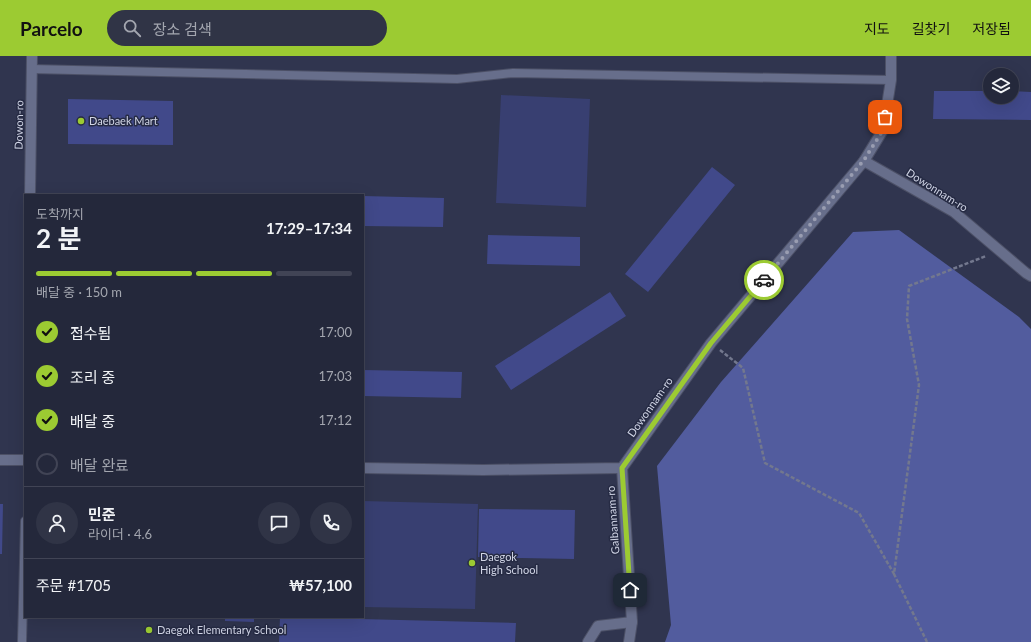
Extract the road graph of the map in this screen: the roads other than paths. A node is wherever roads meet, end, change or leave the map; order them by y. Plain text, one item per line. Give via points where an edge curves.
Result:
1 (32, 56) edge
2 (891, 56) edge
3 (31, 69) junction
4 (891, 80) junction
5 (864, 160) junction
6 (30, 194) edge
7 (1031, 276) edge
8 (0, 460) edge
9 (24, 460) edge
10 (364, 468) edge
11 (622, 468) junction
12 (24, 561) edge
13 (632, 622) junction
14 (22, 642) edge
15 (588, 642) edge
16 (629, 642) edge

1 - 3 street, Dowon-ro
2 - 4 street, Dowonnam-ro
3 - 4 lane via 457,79 513,73
3 - 6 street, Dowon-ro
4 - 5 street, Dowonnam-ro via 883,130
5 - 7 street, Dowonnam-ro via 954,212
5 - 11 street, Dowonnam-ro via 711,343
8 - 9 street
10 - 11 street
11 - 13 street, Galbannam-ro
12 - 14 lane
13 - 15 street via 598,626
13 - 16 street, Galbannam-ro

